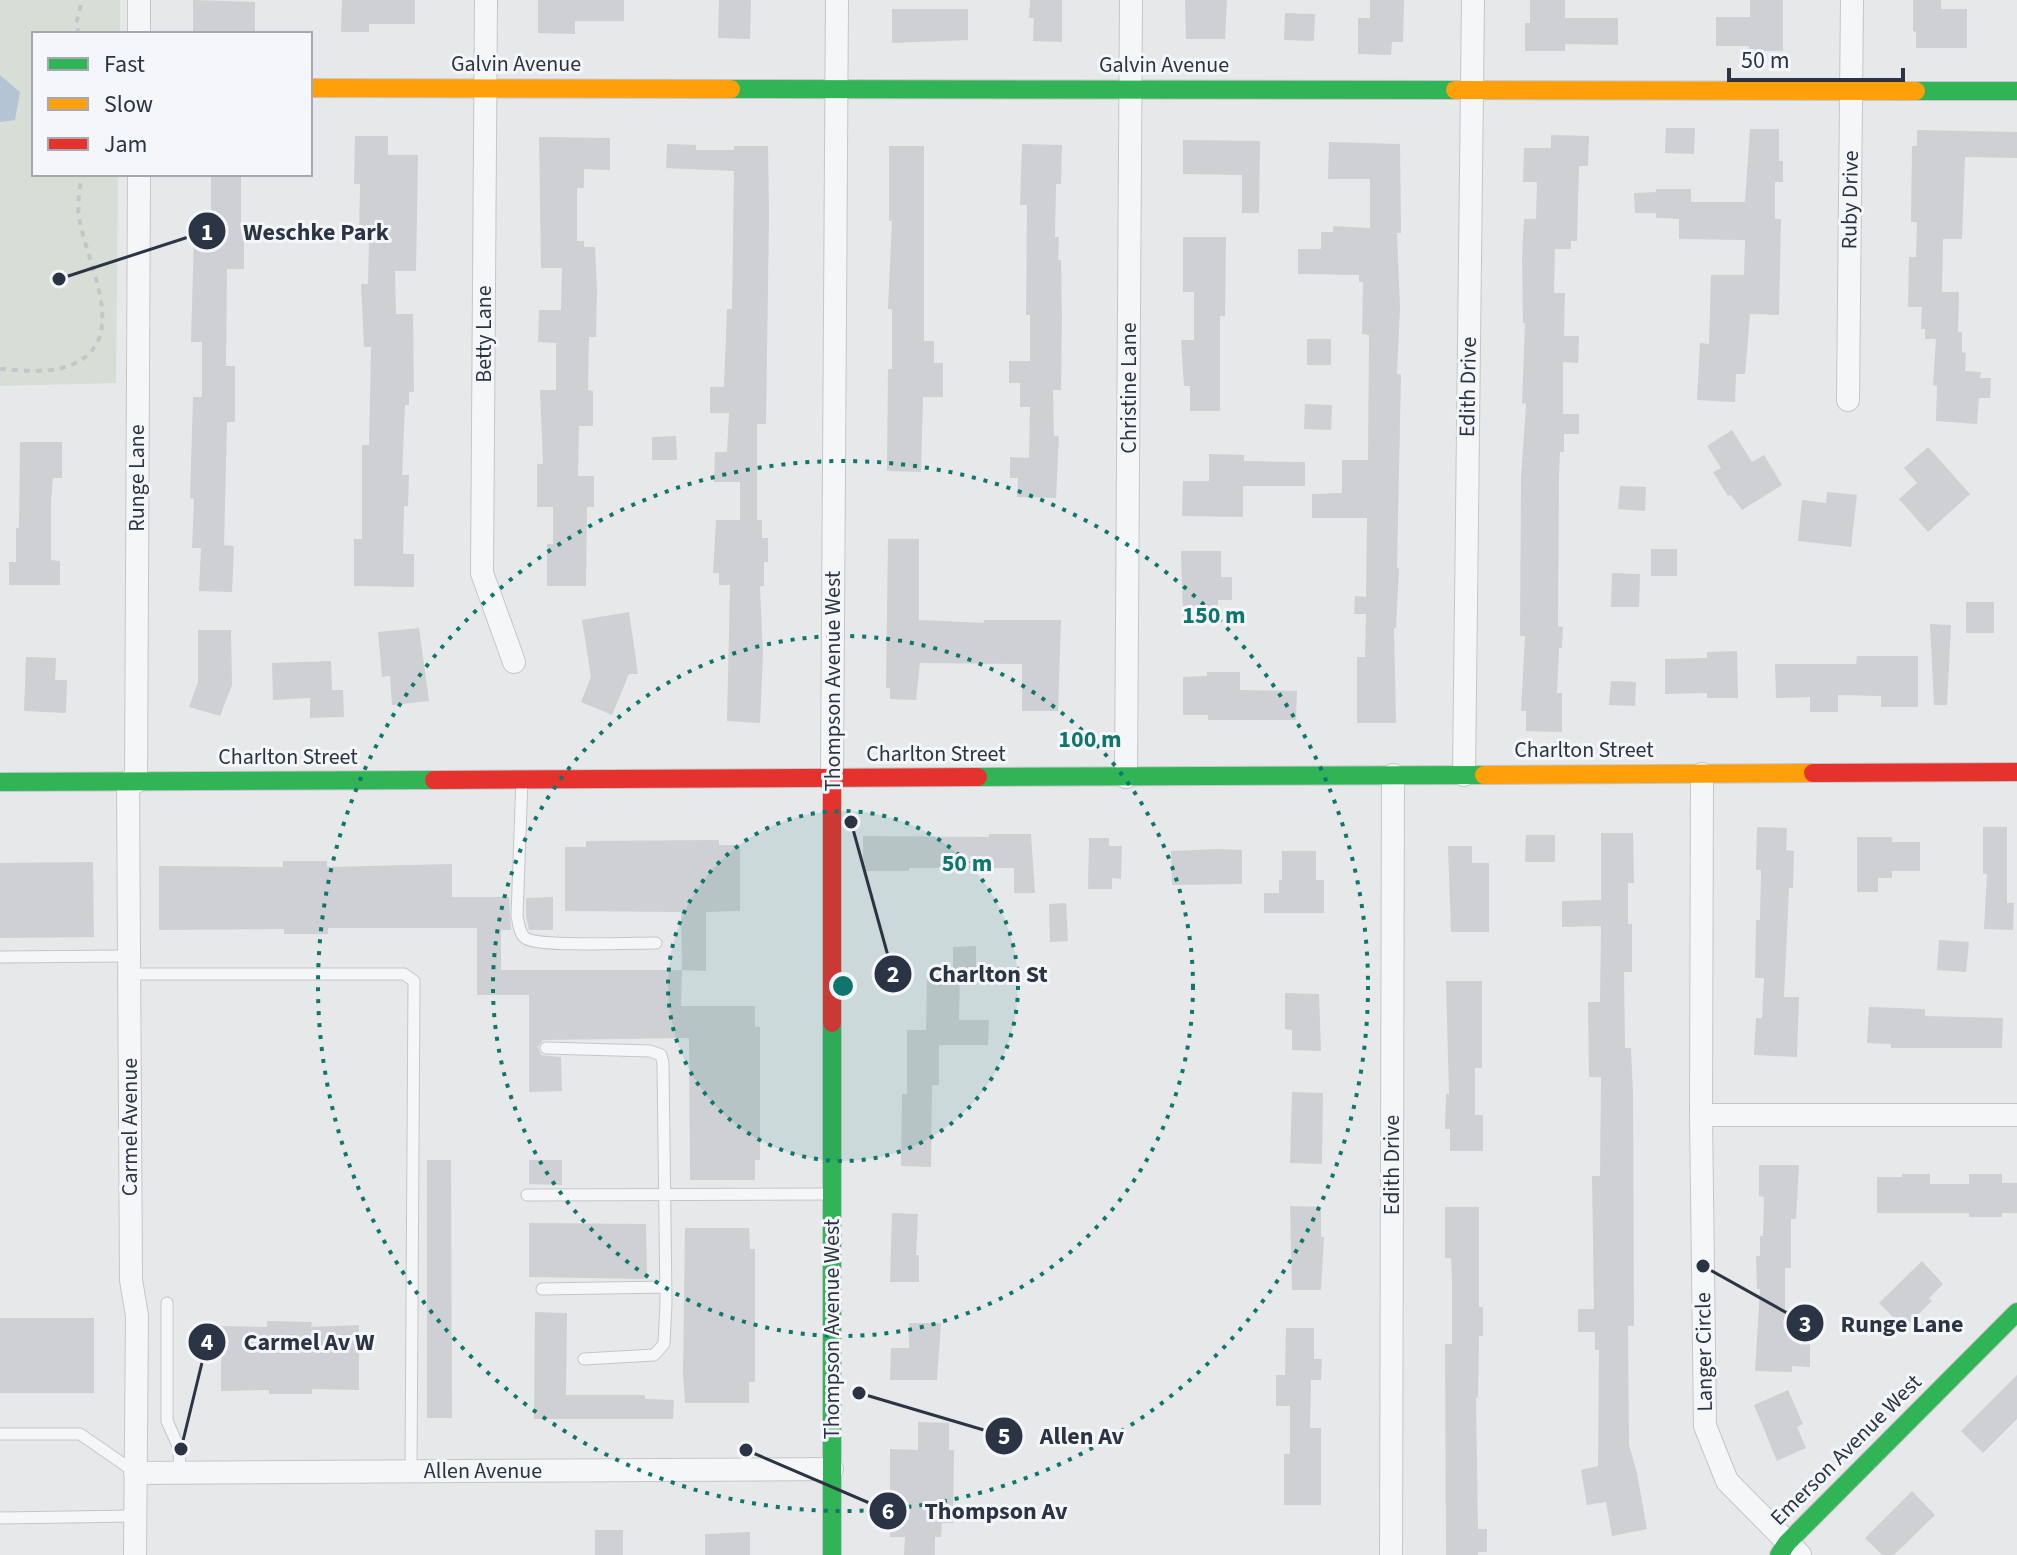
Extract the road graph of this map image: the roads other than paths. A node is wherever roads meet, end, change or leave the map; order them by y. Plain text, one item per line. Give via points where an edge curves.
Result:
1 (139, 0) edge
2 (486, 0) edge
3 (837, 0) edge
4 (1131, 0) edge
5 (1473, 0) edge
6 (1852, 0) edge
7 (139, 32) edge
8 (312, 88) edge
9 (485, 88) junction
10 (837, 89) junction
11 (1131, 89) junction
12 (1472, 90) junction
13 (1852, 91) junction
14 (2017, 91) edge
15 (139, 176) edge
16 (1848, 400) dead end
17 (514, 662) dead end
18 (2017, 772) edge
19 (1702, 774) junction
20 (1393, 775) junction
21 (1464, 775) junction
22 (1126, 777) junction
23 (832, 778) junction
24 (522, 779) junction
25 (0, 782) edge
26 (132, 782) junction
27 (656, 943) dead end
28 (0, 957) edge
29 (129, 965) junction
30 (546, 1048) dead end
31 (1701, 1115) junction
32 (2017, 1115) edge
33 (832, 1194) junction
34 (527, 1195) dead end
35 (663, 1195) junction
36 (666, 1287) junction
37 (542, 1289) dead end
38 (167, 1303) dead end
39 (2017, 1312) edge
40 (584, 1359) dead end
41 (0, 1434) edge
42 (832, 1469) junction
43 (411, 1471) junction
44 (180, 1472) junction
45 (135, 1473) junction
46 (135, 1516) junction
47 (0, 1518) edge
48 (1789, 1551) edge
49 (135, 1555) edge
50 (832, 1555) edge
51 (1391, 1555) edge

1 - 7 street
2 - 9 street, Betty Lane
3 - 10 street, Thompson Avenue West
4 - 11 street, Christine Lane
5 - 12 street, Edith Drive
6 - 13 street, Ruby Drive
8 - 9 street, Galvin Avenue
9 - 10 street, Galvin Avenue
9 - 17 street, Betty Lane via 482,573
10 - 11 street, Galvin Avenue
10 - 23 street, Thompson Avenue West
11 - 12 street, Galvin Avenue
11 - 22 street, Christine Lane
12 - 13 street, Galvin Avenue
12 - 21 street, Edith Drive
13 - 14 street, Galvin Avenue
13 - 16 street, Ruby Drive
15 - 26 street, Runge Lane
18 - 19 street, Charlton Street
19 - 21 street, Charlton Street
19 - 31 street, Langer Circle
20 - 21 street, Charlton Street
20 - 22 street, Charlton Street
20 - 51 street, Edith Drive
22 - 23 street, Charlton Street
23 - 24 street, Charlton Street
23 - 33 street, Thompson Avenue West
24 - 26 street, Charlton Street
24 - 27 lane via 517,916 521,932 527,939 549,943
25 - 26 street, Charlton Street
26 - 29 street, Carmel Avenue
28 - 29 lane
29 - 43 lane via 404,974 414,981
29 - 45 street, Carmel Avenue
30 - 35 lane via 661,1055
31 - 32 street
31 - 48 street, Langer Circle via 1705,1426 1727,1481
33 - 35 lane
33 - 42 street, Thompson Avenue West
34 - 35 lane
35 - 36 lane
36 - 37 lane
36 - 40 lane via 664,1344 654,1355
38 - 44 lane via 167,1421 179,1448
39 - 48 street, Emerson Avenue West
41 - 45 lane via 80,1434
42 - 43 street, Allen Avenue
42 - 50 street, Thompson Avenue West
43 - 44 street, Allen Avenue
44 - 45 street, Allen Avenue
45 - 46 street, Carmel Avenue
46 - 47 lane
46 - 49 street, Carmel Avenue

